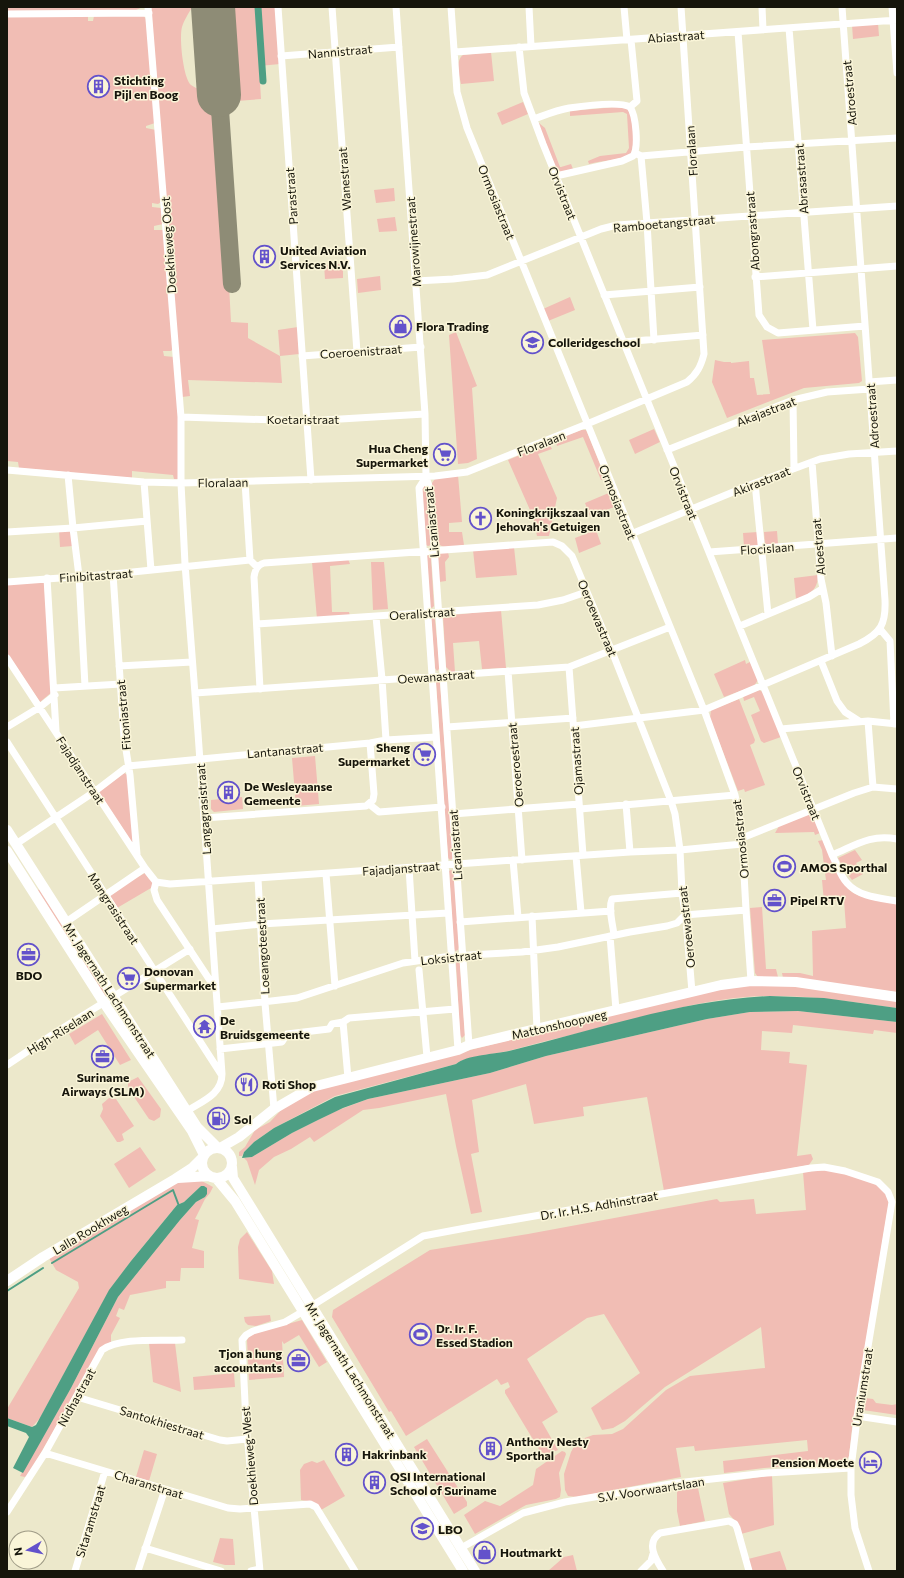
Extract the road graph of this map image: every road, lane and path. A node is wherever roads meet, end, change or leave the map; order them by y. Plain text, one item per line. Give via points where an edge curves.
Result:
1 (278, 7) edge
2 (332, 7) edge
3 (396, 7) edge
4 (451, 7) edge
5 (529, 7) edge
6 (624, 7) edge
7 (681, 7) edge
8 (762, 7) edge
9 (842, 7) edge
10 (892, 7) edge
11 (148, 10) edge
12 (7, 14) edge
13 (895, 20) edge
14 (844, 24) junction
15 (789, 28) junction
16 (763, 30) junction
17 (738, 32) junction
18 (684, 36) junction
19 (629, 40) junction
20 (531, 46) junction
21 (399, 47) junction
22 (519, 47) junction
23 (335, 51) junction
24 (455, 52) junction
25 (282, 56) junction
26 (897, 73) edge
27 (630, 108) junction
28 (534, 119) junction
29 (897, 138) edge
30 (853, 142) junction
31 (799, 145) junction
32 (746, 147) junction
33 (691, 151) junction
34 (638, 154) junction
35 (556, 176) junction
36 (897, 206) edge
37 (857, 209) junction
38 (804, 212) junction
39 (750, 216) junction
40 (695, 219) junction
41 (647, 223) junction
42 (580, 238) junction
43 (521, 262) junction
44 (897, 266) edge
45 (862, 269) junction
46 (808, 272) junction
47 (755, 277) junction
48 (416, 280) junction
49 (700, 287) junction
50 (650, 291) junction
51 (604, 295) junction
52 (865, 326) junction
53 (813, 330) junction
54 (703, 335) junction
55 (654, 340) junction
56 (623, 342) junction
57 (421, 347) junction
58 (357, 352) junction
59 (302, 356) junction
60 (897, 380) edge
61 (870, 386) junction
62 (646, 400) junction
63 (793, 400) junction
64 (425, 414) junction
65 (181, 416) junction
66 (307, 421) junction
67 (587, 424) junction
68 (667, 450) junction
69 (897, 451) edge
70 (874, 453) junction
71 (812, 462) junction
72 (794, 468) junction
73 (7, 470) edge
74 (68, 475) junction
75 (426, 477) junction
76 (311, 480) junction
77 (144, 482) junction
78 (245, 482) junction
79 (181, 483) junction
80 (755, 483) junction
81 (691, 510) junction
82 (147, 521) junction
83 (72, 528) junction
84 (7, 532) edge
85 (631, 534) junction
86 (897, 538) edge
87 (880, 539) junction
88 (817, 544) junction
89 (762, 548) junction
90 (434, 550) junction
91 (423, 551) junction
92 (709, 552) junction
93 (250, 560) junction
94 (185, 567) junction
95 (257, 567) junction
96 (151, 570) junction
97 (112, 574) junction
98 (79, 576) junction
99 (47, 578) junction
100 (7, 582) edge
101 (822, 588) junction
102 (586, 592) junction
103 (438, 612) junction
104 (427, 613) junction
105 (768, 614) junction
106 (376, 617) junction
107 (257, 624) junction
108 (740, 626) junction
109 (670, 627) junction
110 (880, 629) junction
111 (893, 640) edge
112 (611, 649) junction
113 (832, 656) junction
114 (7, 658) edge
115 (821, 661) junction
116 (192, 662) junction
117 (119, 666) junction
118 (569, 667) junction
119 (508, 671) junction
120 (432, 676) junction
121 (443, 677) junction
122 (382, 679) junction
123 (121, 684) junction
124 (763, 685) junction
125 (85, 686) junction
126 (260, 689) junction
127 (54, 692) junction
128 (195, 693) junction
129 (40, 707) junction
130 (704, 710) junction
131 (573, 718) junction
132 (638, 718) junction
133 (859, 721) junction
134 (868, 721) junction
135 (511, 722) junction
136 (896, 724) edge
137 (574, 726) junction
138 (7, 727) edge
139 (447, 727) junction
140 (781, 729) junction
141 (56, 731) junction
142 (436, 737) junction
143 (386, 740) junction
144 (7, 742) edge
145 (370, 743) junction
146 (200, 759) junction
147 (128, 766) junction
148 (873, 787) junction
149 (897, 789) edge
150 (94, 792) junction
151 (736, 795) junction
152 (671, 801) junction
153 (369, 804) junction
154 (626, 804) junction
155 (442, 806) junction
156 (580, 806) junction
157 (518, 809) junction
158 (814, 809) junction
159 (453, 814) junction
160 (56, 817) junction
161 (204, 818) junction
162 (7, 830) edge
163 (897, 839) edge
164 (742, 841) junction
165 (16, 844) junction
166 (680, 850) junction
167 (7, 851) edge
168 (630, 852) junction
169 (23, 854) junction
170 (832, 855) junction
171 (137, 856) junction
172 (580, 856) junction
173 (513, 860) junction
174 (522, 860) junction
175 (13, 861) junction
176 (456, 864) junction
177 (445, 865) junction
178 (145, 868) junction
179 (409, 868) junction
180 (326, 874) junction
181 (258, 879) junction
182 (156, 882) junction
183 (208, 882) junction
184 (42, 885) junction
185 (33, 892) junction
186 (682, 893) junction
187 (106, 895) junction
188 (897, 902) edge
189 (611, 910) junction
190 (746, 910) junction
191 (581, 912) junction
192 (448, 914) junction
193 (412, 915) junction
194 (685, 915) junction
195 (532, 916) junction
196 (518, 917) junction
197 (330, 920) junction
198 (66, 922) junction
199 (460, 922) junction
200 (261, 924) junction
201 (212, 929) junction
202 (612, 936) junction
203 (190, 949) junction
204 (534, 950) junction
205 (462, 955) junction
206 (451, 956) junction
207 (415, 961) junction
208 (419, 970) dead end
209 (155, 971) junction
210 (752, 980) junction
211 (335, 986) junction
212 (216, 989) junction
213 (692, 992) junction
214 (114, 997) junction
215 (897, 997) edge
216 (104, 1003) junction
217 (266, 1003) junction
218 (218, 1007) junction
219 (455, 1009) junction
220 (616, 1010) junction
221 (424, 1012) junction
222 (343, 1022) junction
223 (537, 1029) junction
224 (269, 1044) junction
225 (469, 1045) junction
226 (220, 1049) junction
227 (458, 1050) junction
228 (427, 1057) junction
229 (151, 1064) junction
230 (7, 1065) edge
231 (222, 1074) junction
232 (348, 1078) junction
233 (274, 1109) junction
234 (184, 1113) junction
235 (239, 1137) junction
236 (218, 1148) junction
237 (204, 1156) junction
238 (232, 1165) junction
239 (213, 1177) junction
240 (175, 1179) junction
241 (892, 1202) joint
242 (7, 1281) edge
243 (312, 1306) junction
244 (302, 1312) junction
245 (182, 1340) dead end
246 (242, 1340) joint
247 (77, 1396) junction
248 (857, 1416) junction
249 (897, 1422) edge
250 (247, 1439) junction
251 (45, 1453) junction
252 (412, 1468) junction
253 (851, 1468) junction
254 (105, 1471) junction
255 (403, 1474) junction
256 (165, 1489) junction
257 (254, 1508) junction
258 (7, 1512) edge
259 (459, 1545) junction
260 (145, 1548) junction
261 (448, 1548) junction
262 (653, 1554) junction
263 (201, 1568) edge
264 (260, 1570) edge
265 (75, 1571) edge
266 (138, 1571) edge
267 (221, 1571) edge
268 (251, 1571) edge
269 (355, 1571) edge
270 (463, 1571) edge
271 (475, 1571) edge
272 (641, 1571) edge
273 (663, 1571) edge
274 (749, 1571) edge
275 (869, 1571) edge

1 - 25 street, Parastraat
2 - 23 street, Wanestraat
3 - 21 street, Marowijnestraat
4 - 24 street, Ormosiastraat
5 - 20 street
6 - 19 street
7 - 18 street, Floralaan
8 - 16 street
9 - 14 street, Adroestraat
10 - 13 street
11 - 12 street
11 - 65 street, Doekhieweg Oost
13 - 14 street, Abiastraat
13 - 26 street
14 - 15 street, Abiastraat
14 - 30 street, Adroestraat
15 - 16 street, Abiastraat
15 - 31 street, Abrasastraat
16 - 17 street, Abiastraat
17 - 18 street, Abiastraat
17 - 32 street, Abongrastraat
18 - 19 street, Abiastraat
18 - 33 street, Floralaan
19 - 20 street, Abiastraat
19 - 27 street via 637,101
20 - 22 street, Abiastraat
21 - 23 street, Nannistraat
21 - 48 street, Marowijnestraat
22 - 24 street, Abiastraat
22 - 28 street, Orvistraat via 524,93
23 - 25 street, Nannistraat
23 - 58 street, Wanestraat
24 - 43 street, Ormosiastraat via 457,92 467,128
25 - 59 street, Parastraat
27 - 28 street via 626,105 613,104 569,108
27 - 34 street via 634,116
28 - 35 street, Orvistraat
29 - 30 street
30 - 31 street
30 - 37 street, Adroestraat
31 - 32 street
31 - 38 street, Abrasastraat
32 - 33 street
32 - 39 street, Abongrastraat
33 - 34 street
33 - 40 street, Floralaan
34 - 35 street via 622,161
34 - 41 street
35 - 42 street, Orvistraat
36 - 37 street, Ramboetangstraat
37 - 38 street, Ramboetangstraat
37 - 45 street, Adroestraat
38 - 39 street, Ramboetangstraat
38 - 46 street, Abrasastraat
39 - 40 street, Ramboetangstraat
39 - 47 street, Abongrastraat
40 - 41 street, Ramboetangstraat
40 - 49 street, Floralaan
41 - 42 street, Ramboetangstraat via 618,225
41 - 50 street
42 - 43 street, Ramboetangstraat
42 - 51 street, Orvistraat
43 - 48 street, Ramboetangstraat via 488,275
43 - 67 street, Ormosiastraat
44 - 45 street
45 - 46 street
45 - 52 street, Adroestraat
46 - 47 street
46 - 53 street, Abrasastraat
47 - 53 street, Abongrastraat via 759,315 767,327 778,333
48 - 57 street, Marowijnestraat
49 - 50 street
49 - 54 street, Floralaan
50 - 51 street
50 - 55 street
51 - 56 street, Orvistraat
52 - 53 street, Abongrastraat
52 - 61 street, Adroestraat
54 - 55 street
54 - 62 street, Floralaan via 702,364 694,377
55 - 56 street
56 - 62 street, Orvistraat
57 - 58 street, Coeroenistraat
57 - 64 street, Marowijnestraat
58 - 59 street, Coeroenistraat
59 - 66 street, Parastraat
60 - 61 street, Akajastraat
61 - 63 street, Akajastraat
61 - 70 street, Adroestraat
62 - 67 street, Floralaan
62 - 68 street, Orvistraat
63 - 68 street, Akajastraat
63 - 72 street
64 - 66 street, Koetaristraat
64 - 75 street, Marowijnestraat
65 - 66 street, Koetaristraat
65 - 79 street, Doekhieweg Oost
66 - 76 street, Parastraat
67 - 75 street, Floralaan via 467,472
67 - 85 street, Ormosiastraat
68 - 81 street, Orvistraat
69 - 70 street, Akirastraat
70 - 71 street, Akirastraat via 835,456
70 - 87 street, Adroestraat
71 - 72 street, Akirastraat
71 - 88 street, Aloestraat
72 - 80 street, Akirastraat
73 - 74 street, Floralaan
74 - 77 street, Floralaan
74 - 83 street
75 - 76 street, Floralaan
75 - 90 street, Licaniastraat via 430,489
75 - 91 street, Licaniastraat via 419,488
76 - 78 street, Floralaan
77 - 79 street, Floralaan
77 - 82 street
78 - 79 street, Floralaan
78 - 93 street
79 - 94 street, Langagrasistraat
80 - 81 street, Akirastraat
80 - 89 street
81 - 85 street, Akirastraat
81 - 92 street, Orvistraat
82 - 83 street
82 - 96 street
83 - 84 street
83 - 98 street
85 - 109 street, Ormosiastraat
86 - 87 street, Flocislaan
87 - 88 street, Flocislaan
87 - 110 street, Adroestraat via 885,610
88 - 89 street, Flocislaan
88 - 101 street, Aloestraat
89 - 92 street, Flocislaan
89 - 105 street
90 - 91 street, Oeroewastraat
90 - 102 street, Oeroewastraat via 558,543 572,556
90 - 103 street, Licaniastraat
91 - 95 street, Oeroewastraat via 264,563
91 - 104 street, Licaniastraat
92 - 108 street, Orvistraat
93 - 94 street, Finibitastraat
93 - 95 street
94 - 96 street, Finibitastraat
94 - 116 street, Langagrasistraat
95 - 107 street via 254,577
96 - 97 street, Finibitastraat
97 - 98 street, Finibitastraat
97 - 117 street, Fitoniastraat
98 - 99 street, Finibitastraat
98 - 125 street
99 - 100 street, Finibitastraat
99 - 127 street
101 - 105 street, Aloestraat via 809,597
101 - 113 street
102 - 103 street, Oeralistraat via 538,605
102 - 112 street, Oeroewastraat
103 - 104 street, Oeralistraat
103 - 121 street, Licaniastraat
104 - 106 street, Oeralistraat
104 - 120 street, Licaniastraat
105 - 108 street, Aloestraat
106 - 107 street, Oeralistraat
106 - 122 street
107 - 126 street
108 - 124 street, Orvistraat
109 - 112 street, Oewanastraat
109 - 130 street, Ormosiastraat
110 - 111 street
110 - 113 street via 866,641
111 - 136 street
112 - 118 street, Oewanastraat
112 - 132 street, Oeroewastraat
113 - 115 street
114 - 129 street, Fajadjanstraat
115 - 124 street
115 - 133 street via 837,701 845,712
116 - 117 street
116 - 128 street, Langagrasistraat
117 - 123 street, Fitoniastraat
118 - 119 street, Oewanastraat
118 - 131 street, Ojamastraat
119 - 121 street, Oewanastraat
119 - 135 street, Oeroeroestraat
120 - 121 street, Oewanastraat
120 - 122 street, Oewanastraat
120 - 142 street, Licaniastraat
121 - 139 street, Licaniastraat
122 - 126 street, Oewanastraat
122 - 143 street
123 - 125 street
123 - 147 street, Fitoniastraat
124 - 130 street
124 - 140 street, Orvistraat
125 - 127 street
126 - 128 street, Oewanastraat
127 - 129 street
127 - 141 street
128 - 146 street, Langagrasistraat
129 - 138 street
129 - 141 street, Fajadjanstraat
130 - 132 street
130 - 151 street, Ormosiastraat
131 - 135 street
131 - 137 street, Ojamastraat
132 - 137 street
132 - 152 street, Oeroewastraat
133 - 134 street
133 - 140 street
134 - 136 street
134 - 148 street
135 - 139 street
135 - 157 street, Oeroeroestraat
137 - 156 street, Ojamastraat
139 - 159 street, Licaniastraat
140 - 158 street, Orvistraat
141 - 150 street, Fajadjanstraat
142 - 143 street, Lantanastraat
142 - 155 street, Licaniastraat
143 - 145 street, Lantanastraat
144 - 160 street, Mangrasistraat
145 - 146 street, Lantanastraat
145 - 153 street via 374,794
146 - 147 street, Lantanastraat
146 - 161 street, Langagrasistraat
147 - 150 street
147 - 171 street, Fitoniastraat
148 - 149 street
148 - 158 street, Fajadjanstraat
150 - 160 street
150 - 171 street, Fajadjanstraat
151 - 152 street
151 - 164 street, Ormosiastraat
152 - 154 street
152 - 166 street, Oeroewastraat
153 - 155 street via 380,812
153 - 161 street via 362,807
154 - 156 street
154 - 168 street
155 - 177 street, Licaniastraat
156 - 157 street
156 - 172 street, Ojamastraat
157 - 159 street
157 - 174 street, Oeroeroestraat
158 - 164 street, Fajadjanstraat
158 - 170 street, Orvistraat
159 - 176 street, Licaniastraat
160 - 165 street
160 - 187 street, Mangrasistraat
161 - 183 street, Langagrasistraat
162 - 165 main road, Mr. Jagernath Lachmonstraat
163 - 170 street via 877,837
164 - 166 street, Fajadjanstraat
164 - 190 street, Ormosiastraat
165 - 169 main road, Mr. Jagernath Lachmonstraat
166 - 168 street, Fajadjanstraat
166 - 186 street, Oeroewastraat
167 - 175 main road, Mr. Jagernath Lachmonstraat
168 - 172 street, Fajadjanstraat
169 - 175 main road
169 - 184 main road, Mr. Jagernath Lachmonstraat
170 - 188 street, Orvistraat via 846,883 853,889
171 - 178 street, Fajadjanstraat
172 - 174 street, Fajadjanstraat
172 - 191 street, Ojamastraat
173 - 174 street, Fajadjanstraat
173 - 176 street, Fajadjanstraat
173 - 196 street
175 - 185 main road, Mr. Jagernath Lachmonstraat
176 - 177 street, Fajadjanstraat
176 - 199 street, Licaniastraat
177 - 179 street, Fajadjanstraat
177 - 192 street, Licaniastraat
178 - 182 street, Fajadjanstraat
178 - 187 street
179 - 180 street, Fajadjanstraat
179 - 193 street
180 - 181 street, Fajadjanstraat
180 - 197 street
181 - 183 street, Fajadjanstraat
181 - 200 street, Loeangoteestraat
182 - 183 street, Fajadjanstraat
182 - 203 street via 154,890 157,900
183 - 201 street, Langagrasistraat
184 - 185 main road
184 - 198 main road, Mr. Jagernath Lachmonstraat
185 - 216 main road, Mr. Jagernath Lachmonstraat
186 - 189 street via 614,898
186 - 194 street, Oeroewastraat
187 - 198 street
187 - 209 street, Mangrasistraat
189 - 191 street
189 - 202 street
190 - 194 street
190 - 210 street, Ormosiastraat
191 - 195 street
192 - 193 street
192 - 206 street, Licaniastraat
193 - 197 street
193 - 207 street
194 - 202 street, Loksistraat via 677,923 667,926
194 - 213 street, Oeroewastraat
195 - 196 street
195 - 204 street
196 - 199 street
197 - 200 street
197 - 211 street
198 - 214 main road, Mr. Jagernath Lachmonstraat
199 - 205 street, Licaniastraat
200 - 201 street
200 - 217 street, Loeangoteestraat
201 - 212 street, Langagrasistraat
202 - 204 street, Loksistraat
202 - 220 street
203 - 209 street, High-Riselaan
203 - 212 street
204 - 205 street, Loksistraat
204 - 223 street
205 - 206 street, Loksistraat
205 - 225 street, Licaniastraat
206 - 207 street, Loksistraat
206 - 219 street, Licaniastraat
207 - 211 street, Loksistraat
208 - 221 street
209 - 214 street, High-Riselaan
209 - 231 street, Mangrasistraat
210 - 213 main road, Mattonshoopweg
210 - 215 main road, Mattonshoopweg via 796,982
211 - 217 street, Loksistraat via 297,998
212 - 218 street, Langagrasistraat
213 - 220 main road, Mattonshoopweg
214 - 216 street, High-Riselaan
214 - 229 main road, Mr. Jagernath Lachmonstraat
216 - 229 main road, Mr. Jagernath Lachmonstraat
216 - 230 street, High-Riselaan
217 - 218 street, Loksistraat
217 - 224 street, Loeangoteestraat
218 - 226 street, Langagrasistraat
219 - 221 street
219 - 227 street, Licaniastraat
220 - 223 main road, Mattonshoopweg
221 - 222 street via 349,1018
221 - 228 street
222 - 224 street via 332,1024 329,1029 287,1034 282,1042
222 - 232 street
223 - 225 main road, Mattonshoopweg
224 - 226 street
224 - 233 street, Loeangoteestraat
225 - 227 main road, Mattonshoopweg
226 - 231 street, Langagrasistraat
227 - 228 main road, Mattonshoopweg
228 - 232 main road, Mattonshoopweg
229 - 234 main road, Mr. Jagernath Lachmonstraat
231 - 234 street, Langagrasistraat via 222,1082 216,1092
232 - 233 main road, Mattonshoopweg via 312,1087
233 - 235 main road, Mattonshoopweg
234 - 236 main road, Mr. Jagernath Lachmonstraat
234 - 237 main road, Mr. Jagernath Lachmonstraat
235 - 236 main road, Mattonshoopweg
235 - 238 main road via 234,1148
236 - 237 main road via 208,1151
236 - 238 main road via 229,1153
237 - 239 main road via 203,1168
237 - 240 main road, Lalla Rookhweg
238 - 239 main road via 225,1175
238 - 243 main road, Mr. Jagernath Lachmonstraat via 233,1178
239 - 240 main road, Lalla Rookhweg
239 - 244 main road, Mr. Jagernath Lachmonstraat via 235,1201
240 - 242 main road, Lalla Rookhweg
241 - 243 street, Dr. Ir. H.S. Adhinstraat via 888,1192 878,1182 824,1167 471,1227 422,1236
241 - 248 street, Uraniumstraat
243 - 244 street, Dr. Ir. H.S. Adhinstraat
243 - 252 main road, Mr. Jagernath Lachmonstraat
244 - 246 street, Dr. Ir. H.S. Adhinstraat via 285,1322 253,1331
244 - 255 main road, Mr. Jagernath Lachmonstraat
245 - 247 street, Nidhastraat via 131,1342 102,1350
246 - 250 street, Doekhieweg-West
247 - 250 street, Santokhiestraat via 220,1440
247 - 251 street, Nidhastraat
248 - 249 street
248 - 253 street, Uraniumstraat
250 - 257 street, Doekhieweg-West
251 - 254 street, Charanstraat
251 - 258 street, Nidhastraat
252 - 255 main road
252 - 259 main road, Mr. Jagernath Lachmonstraat
253 - 259 street, S.V. Voorwaartslaan via 767,1473 676,1483 565,1502 523,1513
253 - 275 street, Uraniumstraat via 855,1528
254 - 256 street, Charanstraat
254 - 265 street, Sitaramstraat
255 - 261 main road, Mr. Jagernath Lachmonstraat
256 - 257 street, Charanstraat via 228,1508
256 - 260 street
257 - 264 street, Doekhieweg-West
257 - 269 street, Charanstraat via 310,1504 316,1507
259 - 261 main road
259 - 271 main road, Mr. Jagernath Lachmonstraat
260 - 263 street
260 - 266 street
261 - 270 main road, Mr. Jagernath Lachmonstraat
262 - 272 street via 651,1561
262 - 273 street
262 - 274 street via 654,1539 660,1533 729,1521 737,1528
263 - 267 street
264 - 268 street

